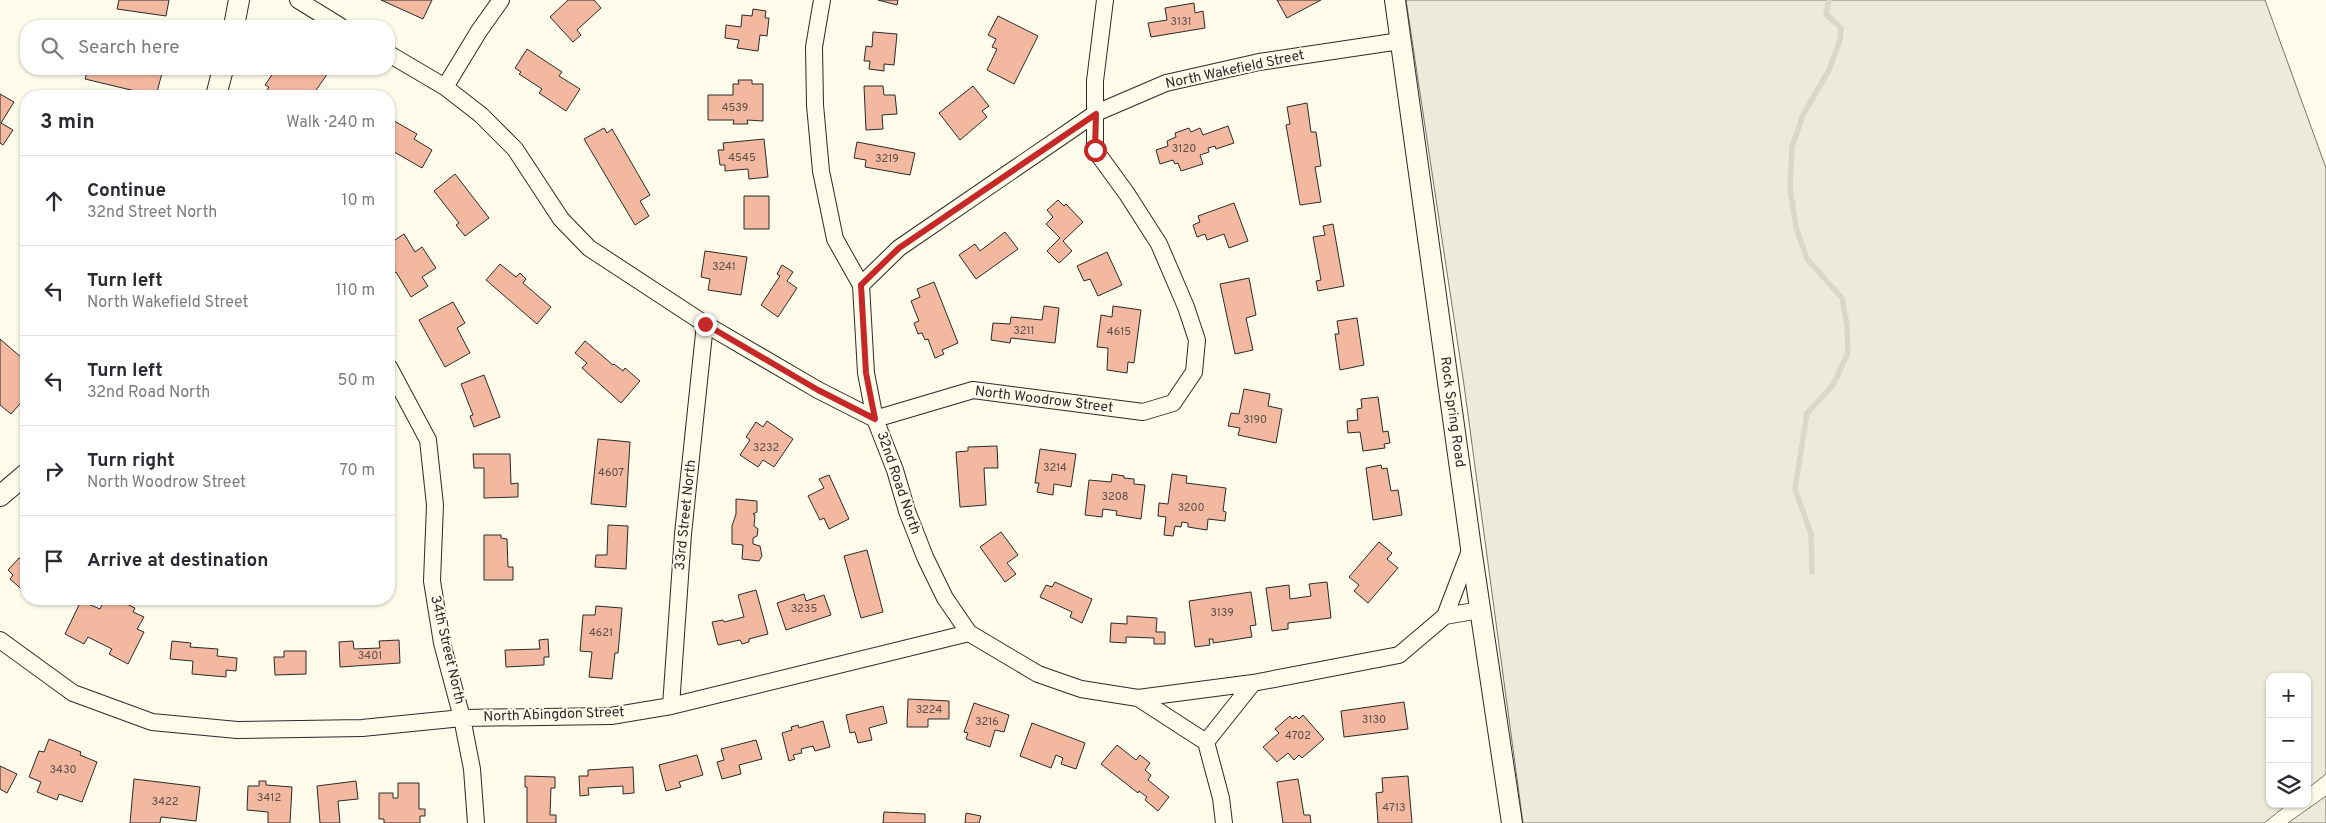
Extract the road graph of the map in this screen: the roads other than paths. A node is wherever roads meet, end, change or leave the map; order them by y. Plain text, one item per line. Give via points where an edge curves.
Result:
1 (239, 0) edge
2 (298, 0) edge
3 (501, 0) edge
4 (822, 0) edge
5 (1105, 0) edge
6 (1395, 0) edge
7 (235, 20) edge
8 (330, 20) edge
9 (1400, 41) junction
10 (395, 58) edge
11 (222, 75) edge
12 (445, 87) junction
13 (218, 90) edge
14 (1096, 114) junction
15 (861, 285) junction
16 (705, 324) junction
17 (395, 378) edge
18 (875, 419) junction
19 (20, 479) edge
20 (0, 496) edge
21 (1471, 548) junction
22 (1480, 610) junction
23 (1445, 616) junction
24 (969, 633) junction
25 (0, 640) edge
26 (1253, 683) junction
27 (1138, 698) junction
28 (671, 706) junction
29 (462, 718) junction
30 (1206, 742) junction
31 (476, 823) edge
32 (1224, 823) edge
33 (1512, 823) edge

1 - 7 street
2 - 8 street
3 - 12 street
4 - 15 street, 32nd Road North via 814,47 821,171 835,239
5 - 14 street via 1095,81
6 - 9 street, Rock Spring Road
9 - 14 street, North Wakefield Street via 1259,62 1166,82
9 - 21 street, Rock Spring Road
10 - 12 street
11 - 13 street
12 - 16 street via 481,115 515,149 561,220 589,248
14 - 15 street, North Wakefield Street via 899,248
14 - 18 street, North Woodrow Street via 1095,150 1128,194 1159,244 1197,340 1194,372 1172,403 1143,412 973,390
15 - 18 street, 32nd Road North via 866,373
16 - 18 street
16 - 28 street, 33rd Street North via 683,534
17 - 29 street, 34th Street North via 428,440 435,505 432,581 442,643
18 - 24 street, 32nd Road North via 896,470 906,511 924,557 945,598
19 - 20 street
21 - 22 street, Rock Spring Road
21 - 23 street
22 - 23 street
22 - 33 street, Rock Spring Road
23 - 26 street via 1400,655
24 - 27 street via 1038,674 1081,689
24 - 28 street, North Abingdon Street
25 - 29 street, North Abingdon Street via 73,693 152,722 247,730 362,728
26 - 27 street
26 - 30 street
27 - 30 street
28 - 29 street, North Abingdon Street via 611,716
29 - 31 street, 34th Street North via 472,769
30 - 32 street

